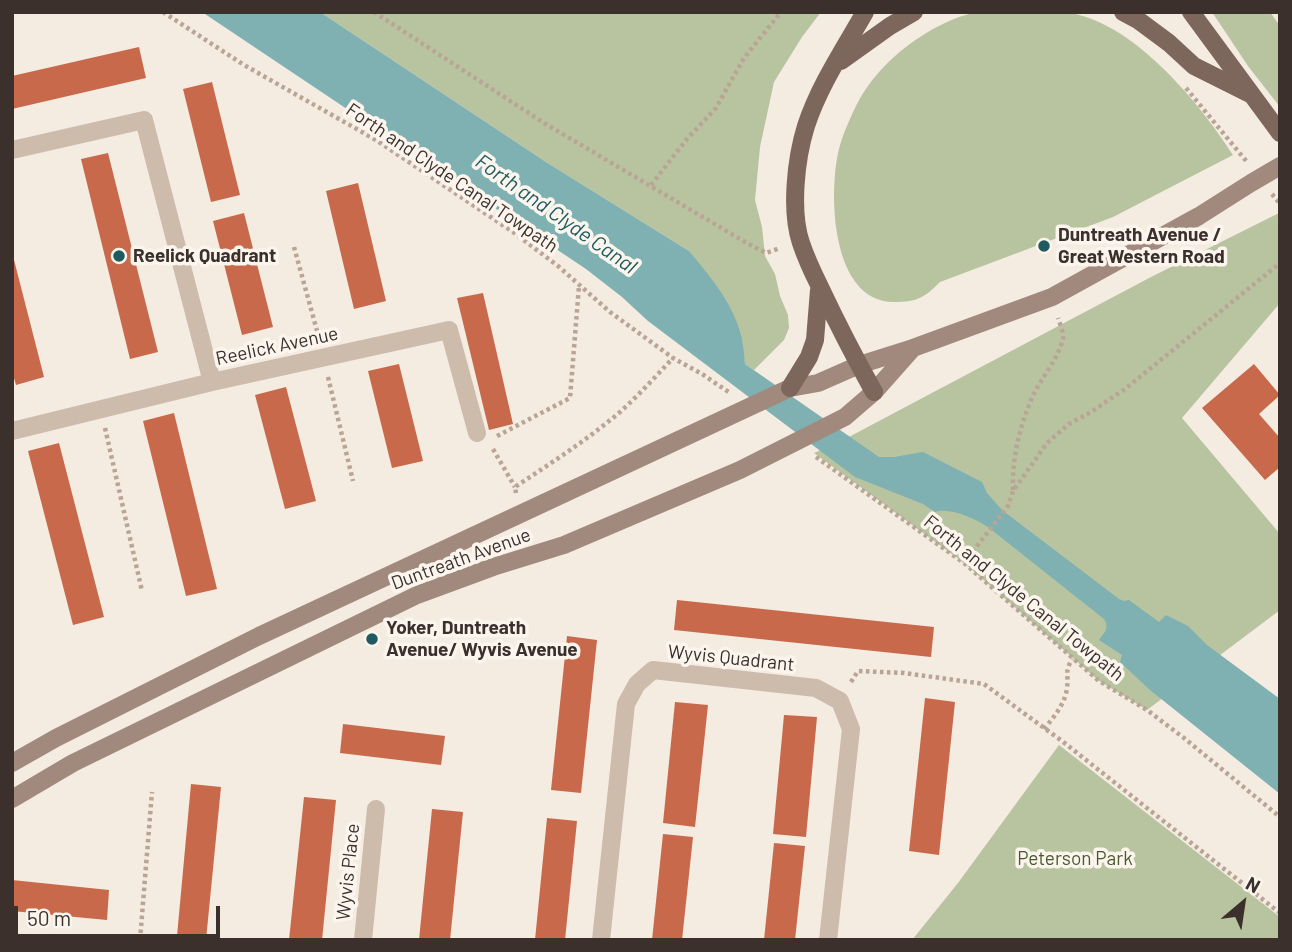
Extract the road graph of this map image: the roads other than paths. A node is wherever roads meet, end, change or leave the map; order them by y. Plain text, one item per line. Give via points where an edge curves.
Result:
1 (865, 12) edge
2 (914, 12) edge
3 (1123, 12) edge
4 (1191, 12) edge
5 (836, 64) junction
6 (1252, 95) junction
7 (1280, 133) edge
8 (12, 150) edge
9 (1280, 166) edge
10 (820, 286) junction
11 (913, 348) junction
12 (859, 365) junction
13 (212, 382) junction
14 (790, 387) junction
15 (874, 392) junction
16 (12, 431) edge
17 (484, 436) road end
18 (12, 763) edge
19 (12, 799) edge
20 (376, 809) dead end
21 (363, 940) edge
22 (601, 940) edge
23 (828, 940) edge

1 - 5 main road
2 - 5 main road
3 - 6 main road via 1194,66
4 - 6 main road
5 - 10 main road via 817,98 797,164 800,241
6 - 7 main road
8 - 13 street via 144,120
9 - 11 street, Duntreath Avenue via 1052,297
10 - 12 main road
10 - 14 main road via 815,340
11 - 12 street, Duntreath Avenue
11 - 15 street, Duntreath Avenue
12 - 14 street, Duntreath Avenue via 818,383
12 - 15 main road
13 - 16 street, Reelick Avenue
13 - 17 street, Reelick Avenue via 449,330
14 - 18 street, Duntreath Avenue via 259,636
15 - 19 street, Duntreath Avenue via 845,417 740,470 564,545 417,595 73,763
20 - 21 street, Wyvis Place
22 - 23 street, Wyvis Quadrant via 626,704 636,684 653,670 816,688 840,701 851,729

